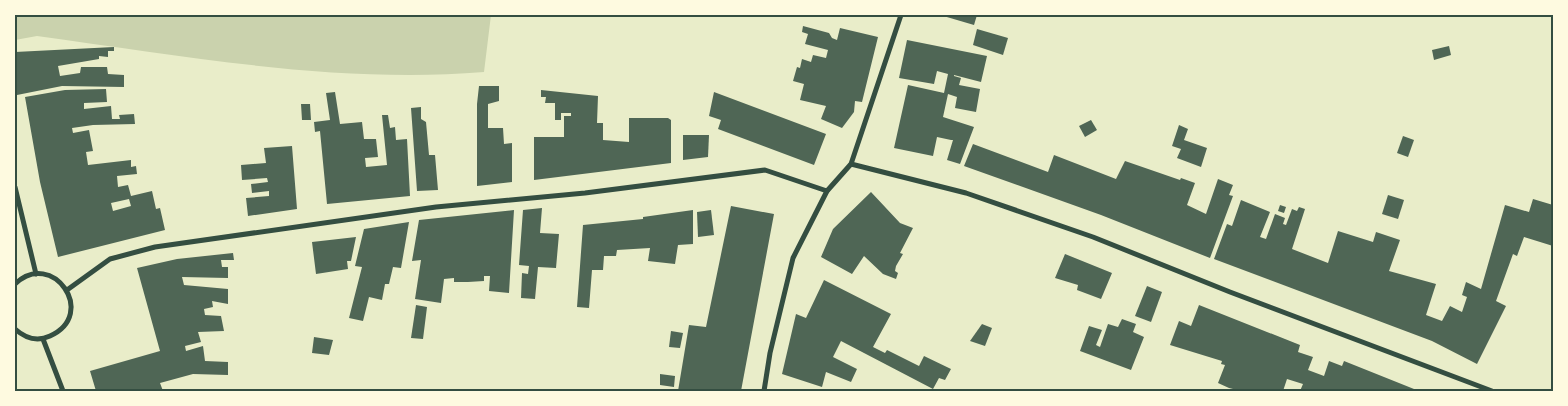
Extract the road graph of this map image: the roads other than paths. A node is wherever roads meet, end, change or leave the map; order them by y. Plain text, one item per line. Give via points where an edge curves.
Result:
1 (901, 15) edge
2 (851, 164) junction
3 (15, 187) edge
4 (827, 191) junction
5 (36, 274) junction
6 (15, 284) edge
7 (67, 290) junction
8 (15, 329) edge
9 (43, 339) junction
10 (63, 391) edge
11 (764, 391) edge
12 (1492, 391) edge

1 - 2 street
2 - 4 street
2 - 12 street via 966,193 1094,237
3 - 5 street
4 - 7 street via 765,170 436,208 155,247 110,259
4 - 11 street via 793,258
5 - 6 street
5 - 7 street via 54,278
7 - 9 street via 71,308 66,324 60,332
8 - 9 street via 24,336
9 - 10 street

